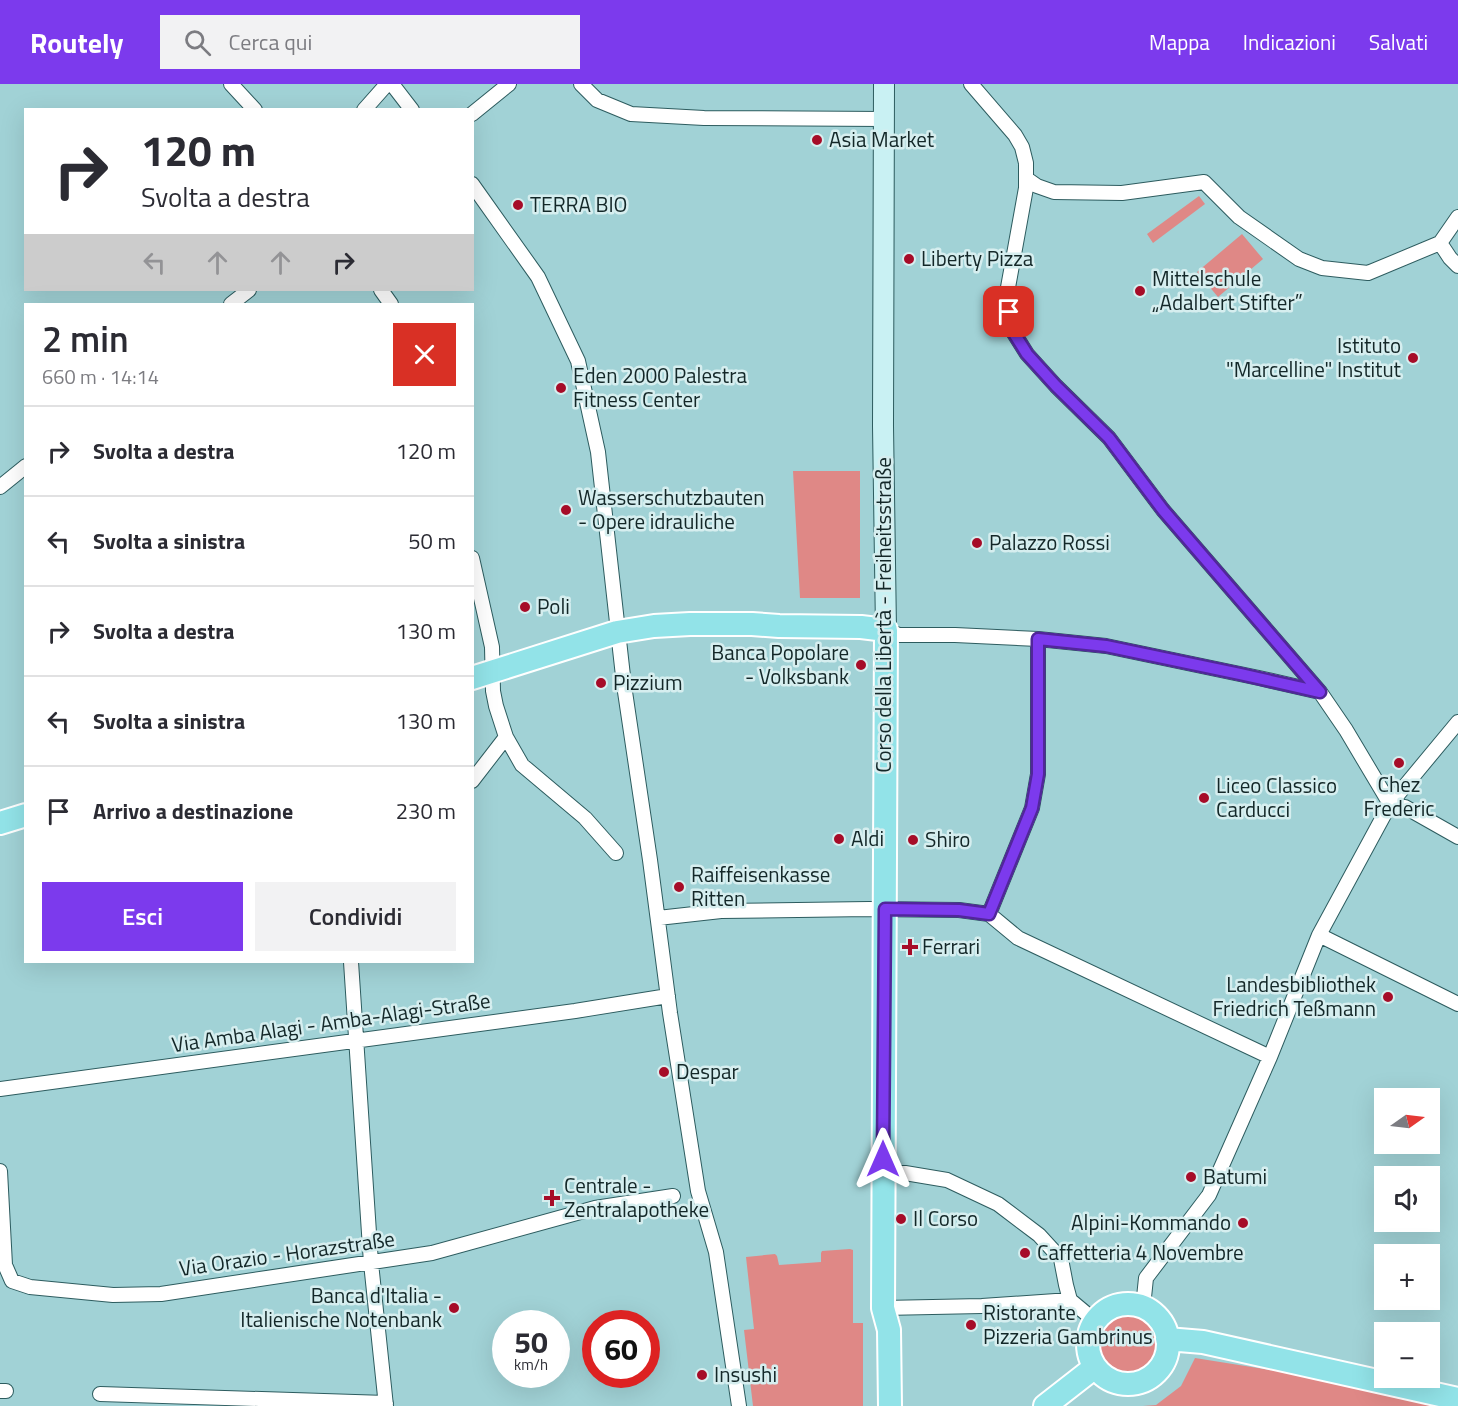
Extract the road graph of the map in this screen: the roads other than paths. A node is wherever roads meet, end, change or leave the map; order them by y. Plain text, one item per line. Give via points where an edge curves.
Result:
1 (231, 84) edge
2 (389, 84) edge
3 (509, 84) edge
4 (581, 84) edge
5 (884, 84) edge
6 (971, 84) edge
7 (253, 108) edge
8 (366, 108) edge
9 (410, 108) edge
10 (474, 112) edge
11 (884, 119) junction
12 (1027, 179) junction
13 (474, 187) edge
14 (1458, 217) edge
15 (1440, 243) junction
16 (1458, 266) edge
17 (248, 291) edge
18 (232, 303) edge
19 (24, 467) edge
20 (2, 481) edge
21 (474, 567) edge
22 (886, 630) junction
23 (617, 632) junction
24 (1038, 639) junction
25 (482, 675) edge
26 (1320, 692) junction
27 (1458, 722) edge
28 (506, 737) junction
29 (474, 778) edge
30 (1390, 804) junction
31 (24, 816) edge
32 (0, 823) edge
33 (1458, 837) edge
34 (616, 853) dead end
35 (885, 909) junction
36 (989, 914) junction
37 (658, 918) junction
38 (1319, 935) junction
39 (351, 963) edge
40 (668, 996) junction
41 (1458, 1004) edge
42 (355, 1040) junction
43 (1270, 1057) junction
44 (0, 1089) edge
45 (0, 1171) edge
46 (883, 1173) junction
47 (698, 1191) junction
48 (371, 1263) junction
49 (6, 1284) edge
50 (1070, 1300) junction
51 (1143, 1306) junction
52 (883, 1308) junction
53 (1095, 1321) junction
54 (1167, 1339) junction
55 (1095, 1367) junction
56 (100, 1394) dead end
57 (1458, 1399) edge
58 (276, 1403) edge
59 (386, 1405) edge
60 (739, 1406) edge
61 (877, 1406) edge
62 (890, 1406) edge
63 (1045, 1406) edge

1 - 7 street
2 - 8 street
2 - 9 street
3 - 10 street
4 - 11 street via 597,100 631,114
5 - 11 main road, Corso della Libertà - Freiheitsstraße
6 - 12 street via 1015,135 1024,155
11 - 22 main road, Corso della Libertà - Freiheitsstraße
12 - 15 street via 1054,192 1122,193 1204,182 1239,217 1299,259 1322,268 1368,273
12 - 26 street via 1006,293 1012,330 1027,354 1109,438 1163,510
13 - 23 street via 538,277 578,361 598,452
14 - 15 street
15 - 16 street
17 - 18 street
19 - 20 street
21 - 25 street via 492,647
22 - 23 main road via 690,624
22 - 24 street via 899,635
22 - 35 main road, Corso della Libertà - Freiheitsstraße
23 - 25 main road
23 - 37 street
24 - 26 street via 1106,646
24 - 36 street via 1038,774 1034,797
25 - 28 street via 493,691
26 - 30 street
27 - 30 street
28 - 29 street
28 - 34 street via 522,765 585,818
30 - 33 street via 1405,807
30 - 38 street
31 - 32 main road
35 - 36 street
35 - 37 street via 721,911
35 - 46 main road, Corso della Libertà - Freiheitsstraße
36 - 43 street via 1018,938
37 - 40 street
38 - 41 street
38 - 43 street
39 - 42 street
40 - 42 street, Via Amba Alagi - Amba-Alagi-Straße
40 - 47 street
42 - 44 street, Via Amba Alagi - Amba-Alagi-Straße
42 - 48 street
43 - 51 street via 1209,1195 1146,1278
45 - 49 street, Via Orazio - Horazstraße
46 - 50 street via 946,1180 998,1204 1039,1235 1060,1259
46 - 52 main road, Corso della Libertà - Freiheitsstraße
47 - 48 street, Via Orazio - Horazstraße via 595,1208 432,1253
47 - 60 street via 716,1252
48 - 49 street, Via Orazio - Horazstraße via 160,1294 113,1295
48 - 59 street
50 - 52 street
50 - 53 street
51 - 53 main road via 1117,1305
51 - 54 main road via 1158,1317
52 - 61 main road via 876,1330
52 - 62 main road via 889,1330
53 - 55 main road via 1088,1342
54 - 55 main road via 1162,1364 1141,1382 1111,1380
54 - 57 main road via 1203,1342
55 - 63 main road
56 - 58 street
58 - 59 street

